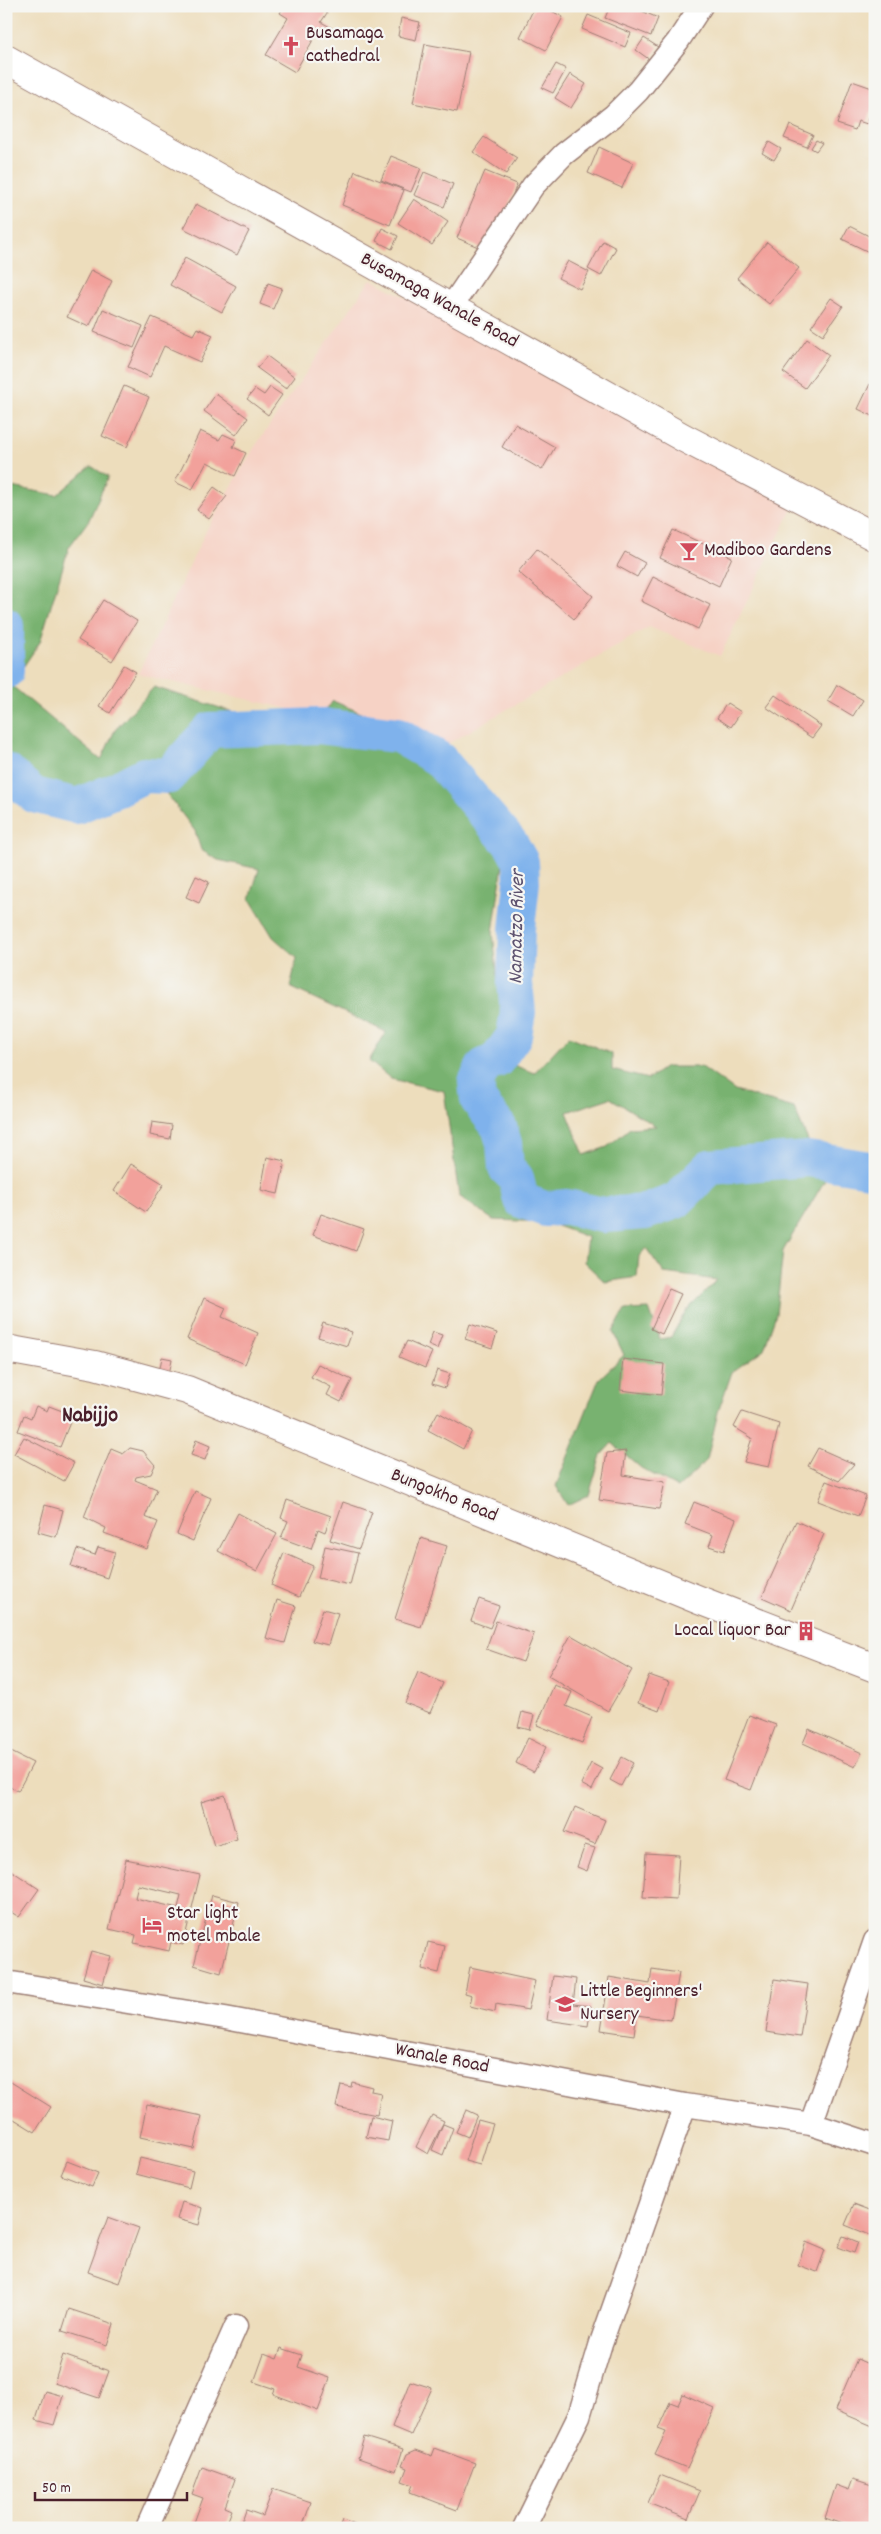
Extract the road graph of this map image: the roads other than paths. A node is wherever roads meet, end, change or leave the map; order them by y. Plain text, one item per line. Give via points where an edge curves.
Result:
1 (701, 6) edge
2 (6, 59) edge
3 (451, 307) junction
4 (875, 537) edge
5 (6, 1349) edge
6 (875, 1668) edge
7 (875, 1941) edge
8 (6, 1982) edge
9 (685, 2106) junction
10 (811, 2124) junction
11 (875, 2145) edge
12 (236, 2326) dead end
13 (147, 2528) edge
14 (524, 2528) edge

1 - 3 street via 638,91 532,186
2 - 3 street, Busamaga Wanale Road
3 - 4 street, Busamaga Wanale Road via 684,438
5 - 6 street, Bungokho Road via 95,1365 187,1390 699,1600
7 - 10 street
8 - 9 street, Wanale Road via 226,2018
9 - 10 street, Wanale Road
9 - 14 street via 578,2416
10 - 11 street, Wanale Road
12 - 13 street

